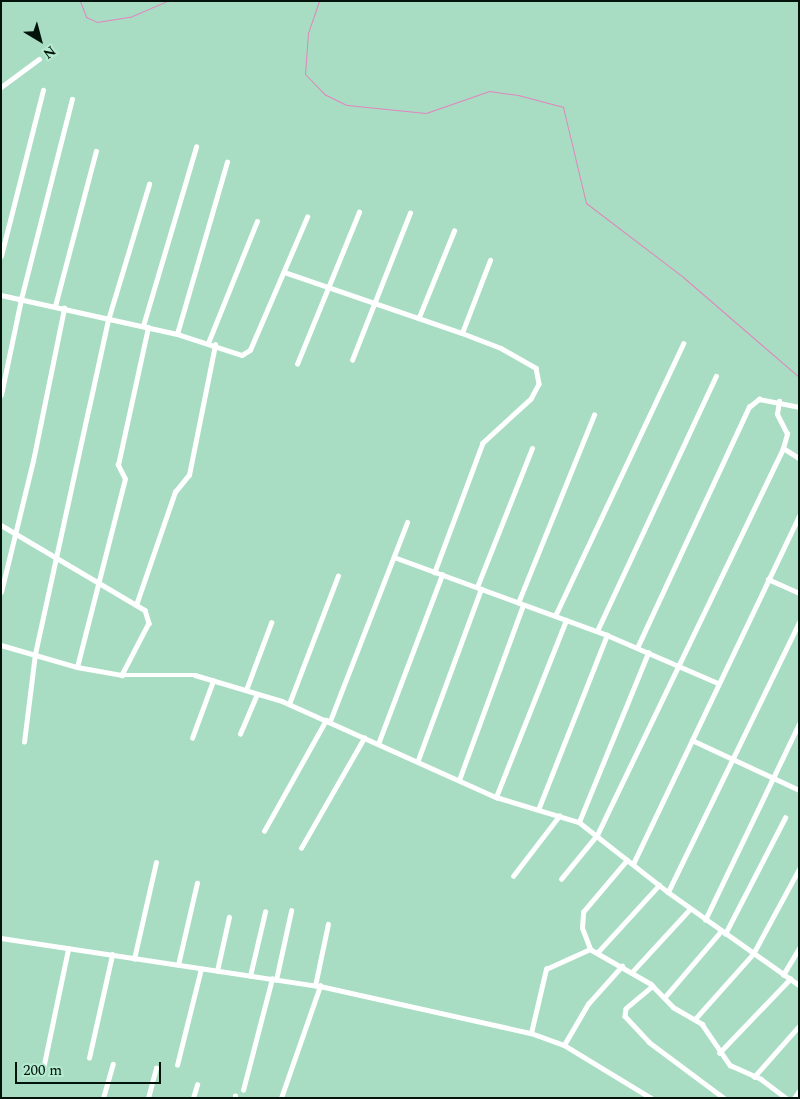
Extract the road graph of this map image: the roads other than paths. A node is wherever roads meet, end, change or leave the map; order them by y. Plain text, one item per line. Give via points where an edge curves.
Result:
1 (39, 59) dead end
2 (1, 87) edge
3 (43, 90) dead end
4 (72, 99) dead end
5 (196, 147) dead end
6 (96, 151) dead end
7 (227, 162) dead end
8 (149, 184) dead end
9 (359, 212) dead end
10 (410, 213) dead end
11 (307, 217) dead end
12 (258, 221) dead end
13 (454, 231) dead end
14 (1, 256) edge
15 (490, 260) dead end
16 (284, 272) junction
17 (328, 288) junction
18 (1, 295) edge
19 (22, 299) junction
20 (374, 303) junction
21 (55, 306) junction
22 (64, 308) junction
23 (419, 317) junction
24 (108, 320) junction
25 (146, 326) junction
26 (177, 334) junction
27 (462, 334) junction
28 (208, 343) junction
29 (683, 344) dead end
30 (215, 345) junction
31 (352, 360) dead end
32 (297, 364) dead end
33 (716, 376) dead end
34 (1, 395) edge
35 (779, 401) junction
36 (799, 407) edge
37 (594, 415) dead end
38 (532, 448) dead end
39 (783, 448) junction
40 (799, 458) edge
41 (799, 516) edge
42 (407, 522) dead end
43 (1, 525) edge
44 (15, 534) junction
45 (394, 557) junction
46 (58, 559) junction
47 (435, 572) junction
48 (442, 574) junction
49 (338, 576) dead end
50 (768, 579) junction
51 (99, 583) junction
52 (479, 588) junction
53 (1, 592) edge
54 (799, 593) edge
55 (520, 604) junction
56 (136, 605) junction
57 (555, 616) junction
58 (566, 620) junction
59 (799, 622) edge
60 (272, 623) dead end
61 (597, 632) junction
62 (607, 635) junction
63 (1, 645) edge
64 (637, 648) junction
65 (648, 653) junction
66 (36, 654) junction
67 (678, 666) junction
68 (77, 667) junction
69 (122, 675) junction
70 (213, 681) junction
71 (718, 683) junction
72 (246, 690) junction
73 (257, 694) junction
74 (289, 704) junction
75 (328, 720) junction
76 (799, 724) edge
77 (240, 734) dead end
78 (192, 738) dead end
79 (364, 738) junction
80 (692, 740) junction
81 (24, 742) dead end
82 (378, 744) junction
83 (733, 759) junction
84 (418, 760) junction
85 (773, 778) junction
86 (459, 780) junction
87 (799, 790) edge
88 (496, 797) junction
89 (538, 810) junction
90 (558, 816) junction
91 (785, 818) dead end
92 (579, 822) junction
93 (264, 831) dead end
94 (597, 835) junction
95 (301, 848) dead end
96 (627, 860) junction
97 (156, 862) dead end
98 (633, 864) junction
99 (799, 869) edge
100 (513, 876) dead end
101 (560, 879) dead end
102 (197, 883) dead end
103 (659, 885) junction
104 (668, 892) junction
105 (690, 909) junction
106 (291, 911) dead end
107 (265, 912) dead end
108 (229, 917) dead end
109 (705, 920) junction
110 (328, 924) dead end
111 (723, 933) junction
112 (1, 938) edge
113 (799, 948) edge
114 (68, 949) junction
115 (590, 949) junction
116 (597, 953) junction
117 (753, 954) junction
118 (112, 955) junction
119 (134, 959) junction
120 (178, 966) junction
121 (622, 966) junction
122 (201, 969) junction
123 (217, 971) junction
124 (632, 972) junction
125 (784, 975) junction
126 (250, 976) junction
127 (790, 979) junction
128 (274, 980) junction
129 (799, 985) edge
130 (318, 986) junction
131 (653, 986) junction
132 (664, 998) junction
133 (694, 1019) junction
134 (799, 1026) edge
135 (531, 1032) junction
136 (564, 1045) junction
137 (719, 1053) junction
138 (88, 1058) dead end
139 (113, 1064) dead end
140 (177, 1066) dead end
141 (156, 1068) dead end
142 (43, 1069) dead end
143 (754, 1077) junction
144 (197, 1085) dead end
145 (243, 1090) dead end
146 (799, 1091) edge
147 (103, 1098) edge
148 (148, 1098) edge
149 (193, 1098) edge
150 (281, 1098) edge
151 (651, 1098) edge
152 (724, 1098) edge
153 (786, 1098) edge
154 (794, 1098) edge

1 - 2 street
3 - 14 street
4 - 19 street
5 - 25 street
6 - 21 street
7 - 26 street
8 - 24 street
9 - 17 street
10 - 20 street
11 - 16 street
12 - 28 street
13 - 23 street
15 - 27 street
16 - 17 street
16 - 30 street via 250,350 242,355
17 - 20 street
17 - 32 street
18 - 19 street
19 - 21 street
19 - 34 street
20 - 23 street
20 - 31 street
21 - 22 street
22 - 24 street
22 - 44 street
23 - 27 street
24 - 25 street
24 - 46 street
25 - 26 street
25 - 51 street via 118,465 125,479
26 - 28 street
27 - 47 street via 501,348 536,368 539,384 531,399 483,443
28 - 30 street
29 - 57 street
30 - 56 street via 188,475 172,500
33 - 61 street
35 - 36 street
35 - 39 street via 777,414 787,434
35 - 64 street via 759,399 749,408
37 - 55 street
38 - 52 street
39 - 40 street
39 - 67 street
41 - 50 street
42 - 45 street
43 - 44 street
44 - 46 street
44 - 53 street
45 - 47 street
45 - 75 street
46 - 51 street
46 - 66 street
47 - 48 street
48 - 52 street
48 - 82 street
49 - 74 street
50 - 54 street
50 - 71 street
51 - 56 street
51 - 68 street
52 - 55 street
52 - 84 street
55 - 57 street
55 - 86 street
56 - 69 street via 145,610 149,623
57 - 58 street
58 - 61 street
58 - 88 street
59 - 83 street
60 - 72 street
61 - 62 street
62 - 64 street
62 - 89 street
63 - 66 street
64 - 65 street
65 - 67 street
65 - 92 street
66 - 68 street
66 - 81 street
67 - 71 street
67 - 94 street
68 - 69 street
69 - 70 street via 195,675
70 - 72 street
70 - 78 street
71 - 80 street
72 - 73 street
73 - 74 street
73 - 77 street
74 - 75 street
75 - 79 street
75 - 93 street
76 - 85 street
79 - 82 street
79 - 95 street
80 - 83 street
80 - 98 street
82 - 84 street
83 - 85 street
83 - 104 street
84 - 86 street
85 - 87 street
85 - 109 street
86 - 88 street
88 - 89 street
89 - 90 street
90 - 92 street
90 - 100 street
91 - 111 street
92 - 94 street
94 - 96 street
94 - 101 street
96 - 98 street
96 - 115 street via 583,912 582,928
97 - 119 street
98 - 103 street
99 - 117 street
102 - 120 street
103 - 104 street
103 - 116 street
104 - 105 street
105 - 109 street
105 - 124 street
106 - 128 street
107 - 126 street
108 - 123 street
109 - 111 street
110 - 130 street
111 - 117 street
111 - 132 street
112 - 114 street
113 - 125 street
114 - 118 street
114 - 142 street
115 - 116 street
115 - 135 street via 546,969
116 - 121 street
117 - 125 street
117 - 133 street
118 - 119 street
118 - 138 street
119 - 120 street
120 - 122 street
121 - 124 street
121 - 136 street via 588,1004
122 - 123 street
122 - 140 street
123 - 126 street
124 - 131 street
125 - 127 street
126 - 128 street
127 - 129 street
127 - 137 street
128 - 130 street
128 - 145 street
130 - 135 street
130 - 150 street
131 - 132 street
131 - 152 street via 626,1009 625,1016 649,1042
132 - 133 street
133 - 137 street via 702,1024
134 - 143 street
135 - 136 street
136 - 151 street
137 - 143 street via 730,1064
139 - 147 street
141 - 148 street
143 - 153 street
144 - 149 street
146 - 154 street

